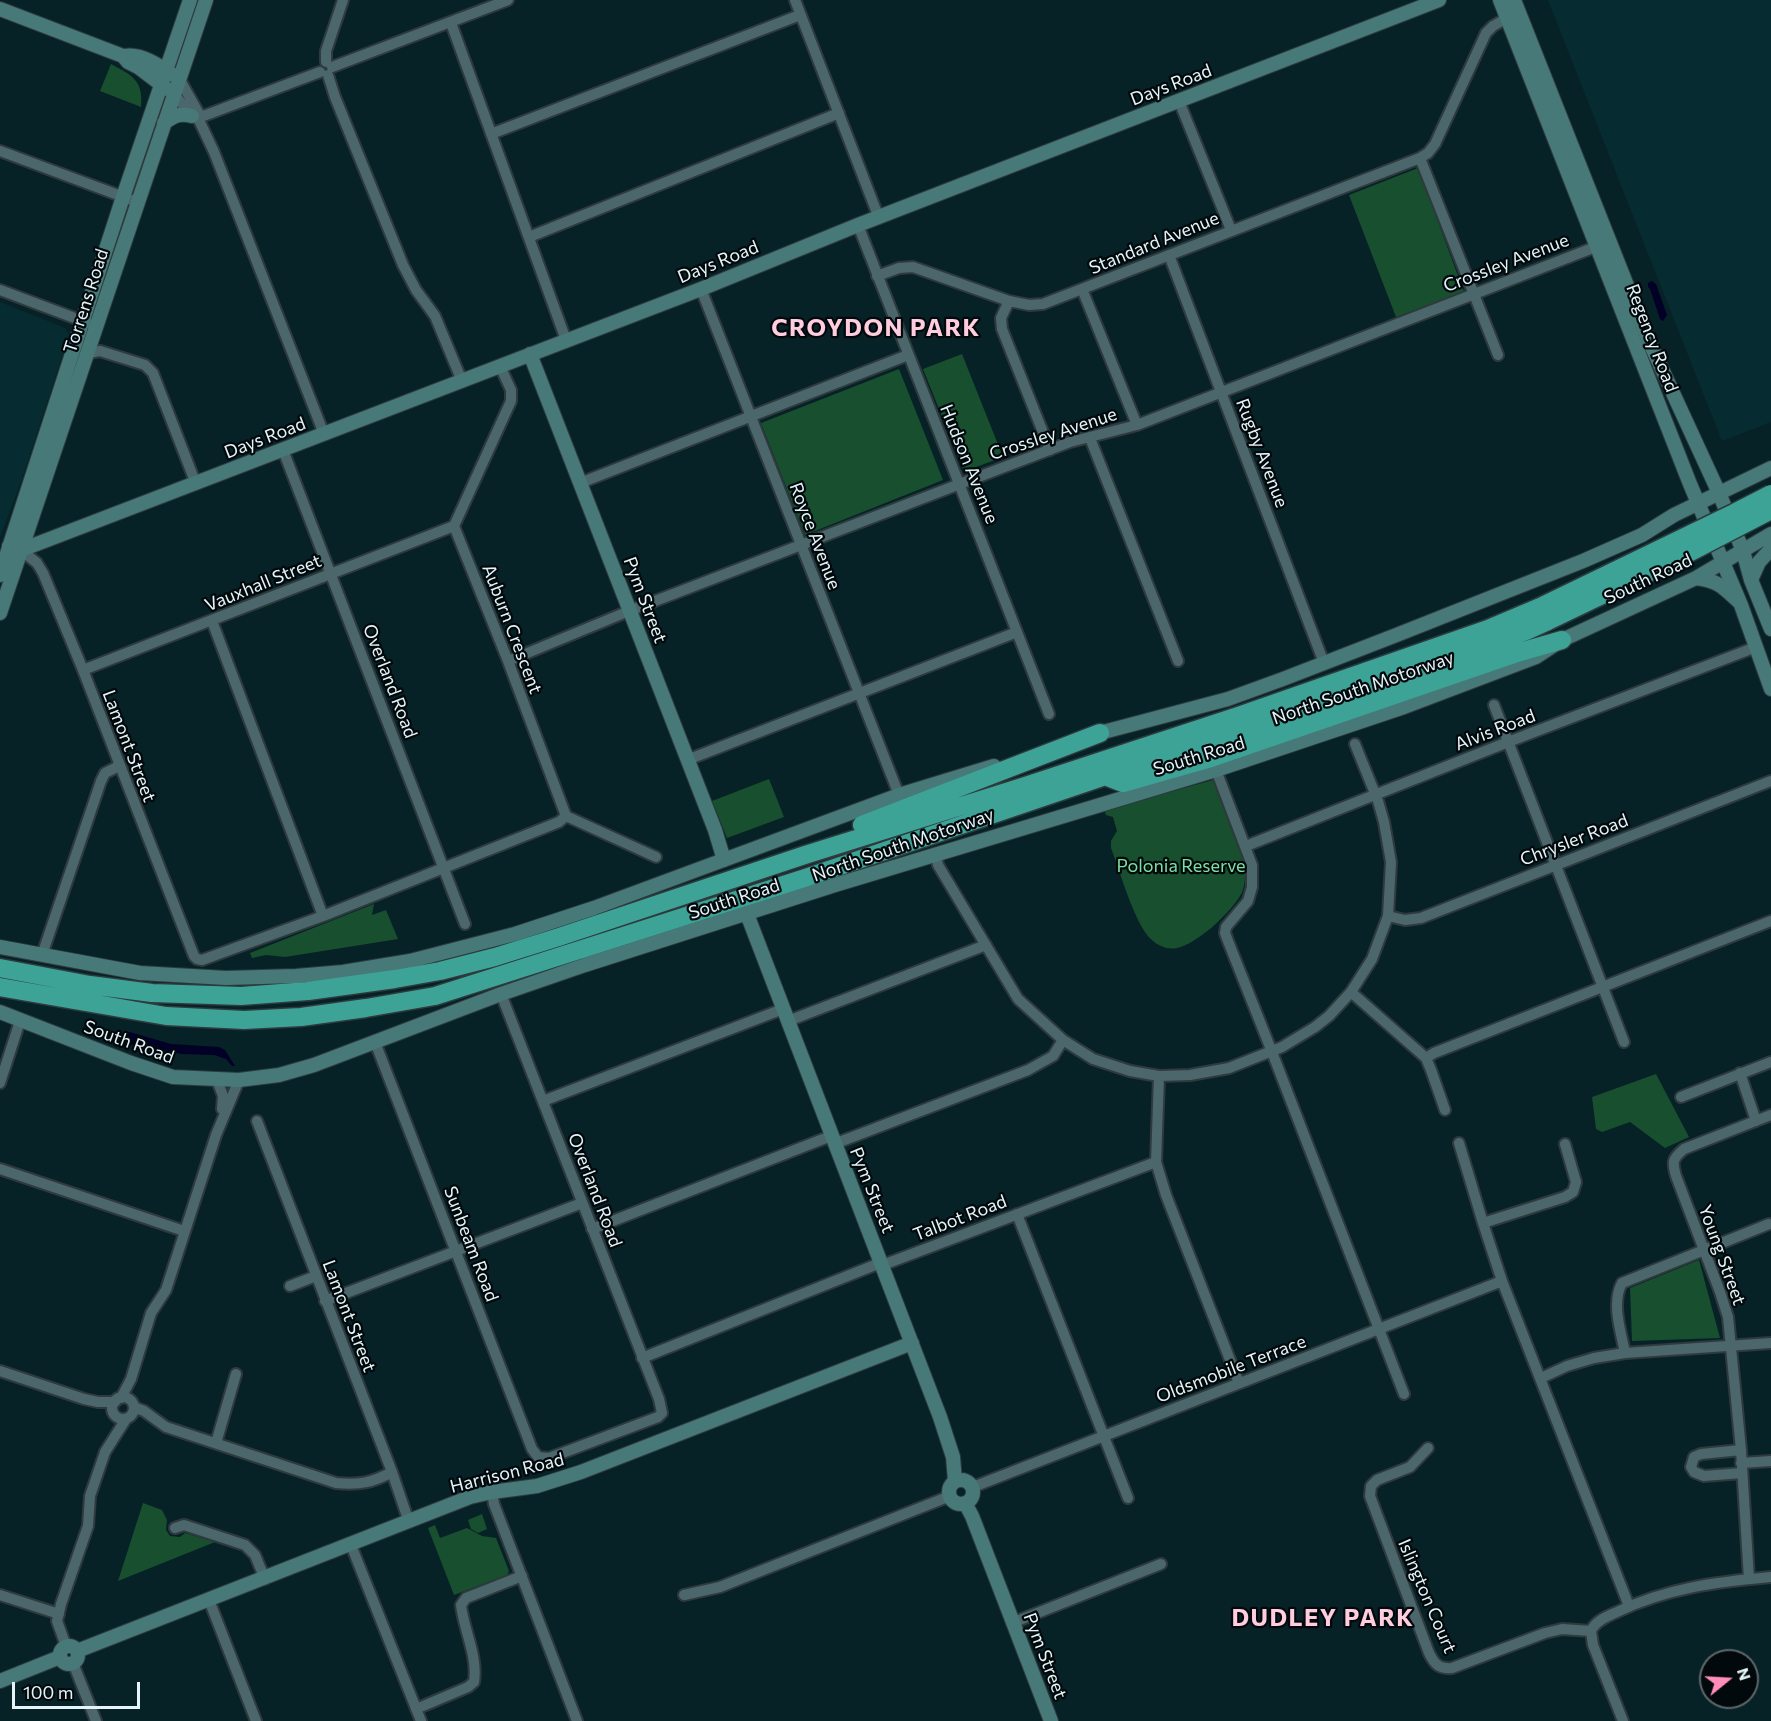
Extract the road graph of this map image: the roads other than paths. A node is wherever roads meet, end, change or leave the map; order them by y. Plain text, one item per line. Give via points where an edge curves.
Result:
1 (190, 0) edge
2 (206, 0) edge
3 (343, 0) edge
4 (476, 0) edge
5 (508, 0) edge
6 (795, 0) edge
7 (1439, 0) edge
8 (1493, 0) edge
9 (1514, 0) edge
10 (0, 9) edge
11 (1504, 10) edge
12 (479, 11) junction
13 (800, 15) junction
14 (451, 23) junction
15 (175, 45) junction
16 (142, 63) junction
17 (327, 69) junction
18 (166, 70) junction
19 (180, 80) junction
20 (161, 84) junction
21 (174, 94) junction
22 (1179, 100) junction
23 (151, 113) junction
24 (839, 113) junction
25 (195, 117) junction
26 (164, 123) junction
27 (491, 134) junction
28 (0, 151) edge
29 (1420, 158) junction
30 (123, 196) junction
31 (137, 202) junction
32 (879, 218) junction
33 (858, 225) junction
34 (1231, 230) junction
35 (529, 237) junction
36 (1603, 244) junction
37 (1169, 255) junction
38 (877, 276) junction
39 (701, 289) junction
40 (1082, 289) junction
41 (0, 290) edge
42 (1473, 293) junction
43 (1009, 301) junction
44 (82, 321) junction
45 (97, 326) junction
46 (566, 340) junction
47 (94, 352) junction
48 (530, 354) junction
49 (908, 355) junction
50 (1498, 356) dead end
51 (500, 366) junction
52 (462, 381) junction
53 (1221, 391) junction
54 (751, 416) junction
55 (1137, 424) junction
56 (324, 434) junction
57 (1090, 438) junction
58 (1694, 441) junction
59 (283, 450) junction
60 (1050, 450) junction
61 (1771, 468) edge
62 (1750, 478) junction
63 (580, 483) junction
64 (196, 484) junction
65 (960, 484) junction
66 (1690, 484) junction
67 (1719, 493) junction
68 (1771, 494) edge
69 (1698, 503) junction
70 (1771, 510) edge
71 (1674, 515) junction
72 (454, 526) junction
73 (1771, 534) edge
74 (801, 545) junction
75 (15, 548) junction
76 (1771, 549) edge
77 (1743, 551) junction
78 (1724, 562) junction
79 (331, 574) junction
80 (0, 575) edge
81 (1696, 578) junction
82 (1750, 580) junction
83 (1741, 605) junction
84 (629, 611) junction
85 (0, 613) edge
86 (1544, 614) junction
87 (212, 621) junction
88 (1771, 629) edge
89 (1017, 632) junction
90 (1562, 640) junction
91 (1756, 646) junction
92 (508, 661) junction
93 (1178, 661) dead end
94 (1324, 663) junction
95 (83, 670) junction
96 (1771, 689) edge
97 (859, 693) junction
98 (1494, 705) dead end
99 (1049, 714) dead end
100 (1100, 733) junction
101 (1508, 742) junction
102 (1356, 744) dead end
103 (687, 760) junction
104 (119, 766) junction
105 (1216, 770) junction
106 (1105, 776) junction
107 (1771, 781) edge
108 (899, 795) junction
109 (1376, 795) junction
110 (566, 816) junction
111 (1246, 846) junction
112 (805, 855) junction
113 (936, 855) junction
114 (656, 857) dead end
115 (724, 860) junction
116 (1556, 865) junction
117 (444, 867) junction
118 (747, 914) junction
119 (323, 916) junction
120 (1388, 916) junction
121 (1771, 921) edge
122 (465, 924) dead end
123 (986, 945) junction
124 (0, 947) edge
125 (42, 955) junction
126 (0, 968) edge
127 (0, 987) edge
128 (1603, 987) junction
129 (1351, 992) junction
130 (501, 994) junction
131 (0, 1012) edge
132 (785, 1015) junction
133 (20, 1021) junction
134 (1063, 1040) junction
135 (375, 1042) junction
136 (1624, 1042) dead end
137 (1272, 1052) junction
138 (1426, 1058) junction
139 (1771, 1062) edge
140 (1740, 1073) junction
141 (1159, 1076) junction
142 (217, 1080) junction
143 (239, 1080) junction
144 (0, 1083) edge
145 (1682, 1097) dead end
146 (543, 1101) junction
147 (1445, 1110) dead end
148 (1771, 1115) edge
149 (222, 1118) junction
150 (257, 1121) dead end
151 (1756, 1121) junction
152 (833, 1140) junction
153 (1459, 1143) dead end
154 (1565, 1144) dead end
155 (1156, 1162) junction
156 (0, 1169) edge
157 (582, 1203) junction
158 (1017, 1214) junction
159 (1483, 1224) junction
160 (1769, 1224) dead end
161 (592, 1229) junction
162 (184, 1231) junction
163 (1704, 1250) junction
164 (456, 1251) junction
165 (882, 1264) junction
166 (316, 1276) junction
167 (1502, 1281) junction
168 (290, 1286) dead end
169 (325, 1302) junction
170 (1379, 1329) junction
171 (912, 1343) junction
172 (1771, 1343) edge
173 (1731, 1346) junction
174 (1625, 1353) junction
175 (642, 1358) junction
176 (0, 1371) edge
177 (236, 1374) dead end
178 (1541, 1378) junction
179 (1239, 1383) junction
180 (1404, 1394) dead end
181 (659, 1399) joint
182 (123, 1409) junction
183 (1103, 1437) junction
184 (216, 1443) junction
185 (1428, 1448) dead end
186 (1741, 1450) junction
187 (1771, 1461) edge
188 (1741, 1468) junction
189 (392, 1472) junction
190 (955, 1481) junction
191 (973, 1487) junction
192 (492, 1492) junction
193 (950, 1496) junction
194 (1128, 1498) dead end
195 (965, 1503) junction
196 (409, 1522) junction
197 (175, 1528) dead end
198 (351, 1545) junction
199 (1161, 1564) dead end
200 (522, 1576) junction
201 (1771, 1577) edge
202 (265, 1579) junction
203 (1749, 1579) junction
204 (0, 1595) edge
205 (684, 1595) dead end
206 (209, 1600) junction
207 (1629, 1606) junction
208 (59, 1614) junction
209 (1012, 1623) junction
210 (1591, 1631) junction
211 (69, 1654) junction
212 (0, 1681) edge
213 (416, 1709) junction
214 (96, 1721) edge
215 (256, 1721) edge
216 (421, 1721) edge
217 (578, 1721) edge
218 (1051, 1721) edge
219 (1623, 1721) edge

1 - 15 main road, Torrens Road
2 - 19 main road, Torrens Road
3 - 17 street via 326,51
4 - 12 street
5 - 12 street
6 - 13 street
7 - 22 main road, Days Road
8 - 11 main road
9 - 36 main road, Regency Road
10 - 16 main road via 123,56 131,55
11 - 29 street, Standard Avenue via 1486,33 1435,144
11 - 36 main road, Regency Road
12 - 14 street
13 - 24 street
13 - 27 street
14 - 17 street
14 - 27 street
15 - 16 main road via 159,58
15 - 18 main road, Torrens Road
16 - 18 main road
16 - 20 main road
16 - 23 main road via 149,84
17 - 25 street
17 - 52 street via 403,265 435,316
18 - 19 main road
18 - 20 main road, Torrens Road
19 - 21 main road, Torrens Road
19 - 25 street via 198,112
20 - 21 main road
20 - 23 main road, Torrens Road
21 - 25 street
21 - 26 main road, Torrens Road
22 - 32 main road, Days Road
22 - 34 street
23 - 30 main road, Torrens Road
24 - 32 street
24 - 35 street
25 - 26 main road via 182,113
25 - 56 street via 214,152
26 - 31 main road, Torrens Road
27 - 35 street
28 - 30 street
29 - 34 street, Standard Avenue
29 - 42 street
30 - 31 street
30 - 44 main road, Torrens Road
31 - 45 main road, Torrens Road
32 - 33 main road, Days Road
33 - 38 street, Hudson Avenue
33 - 39 main road, Days Road
34 - 37 street, Standard Avenue
35 - 46 street
36 - 42 street, Crossley Avenue
36 - 58 main road, Regency Road
36 - 66 main road, Regency Road
37 - 40 street, Standard Avenue
37 - 53 street, Rugby Avenue
38 - 43 street, Standard Avenue via 912,267
38 - 49 street, Hudson Avenue
39 - 46 main road, Days Road
39 - 54 street, Royce Avenue
40 - 43 street, Standard Avenue via 1042,304
40 - 55 street
41 - 44 street
42 - 50 street
42 - 53 street, Crossley Avenue
43 - 60 street via 1001,318 1002,329
44 - 45 street
44 - 75 main road, Torrens Road
45 - 47 main road, Torrens Road
46 - 48 main road, Days Road
47 - 64 street via 149,368
47 - 75 main road, Torrens Road
48 - 51 main road, Days Road
48 - 63 main road, Pym Street
49 - 54 street
49 - 65 street, Hudson Avenue
51 - 52 main road, Days Road
51 - 72 street via 512,401
52 - 56 main road, Days Road
53 - 55 street, Crossley Avenue
53 - 94 street, Rugby Avenue
54 - 63 street
54 - 74 street, Royce Avenue
55 - 57 street, Crossley Avenue
56 - 59 main road, Days Road
57 - 60 street, Crossley Avenue
57 - 93 street
58 - 62 main road via 1707,449 1718,473 1732,485
58 - 67 main road, Regency Road
59 - 64 main road, Days Road
59 - 79 street, Overland Road
60 - 65 street, Crossley Avenue
61 - 62 main road
62 - 67 main road
63 - 84 main road, Pym Street
64 - 75 main road, Days Road
65 - 74 street, Crossley Avenue
65 - 89 street, Hudson Avenue
66 - 69 main road, Regency Road
66 - 71 main road via 1682,509
67 - 69 main road
67 - 77 main road, Regency Road
68 - 86 highway, North South Motorway, bridge
69 - 71 main road
69 - 78 main road, Regency Road
70 - 86 highway, North South Motorway, bridge via 1675,560
71 - 94 main road via 1642,535 1583,561
72 - 79 street, Vauxhall Street
72 - 92 street, Auburn Crescent
73 - 77 main road, South Road
74 - 84 street, Crossley Avenue
74 - 97 street, Royce Avenue
75 - 80 main road, Torrens Road
75 - 85 main road, Torrens Road
75 - 95 street, Lamont Street via 37,563 43,573
76 - 82 main road
77 - 78 main road, South Road
77 - 82 main road, Regency Road
78 - 81 main road, South Road
78 - 83 main road, Regency Road
79 - 87 street, Vauxhall Street
79 - 117 street, Overland Road
81 - 83 main road via 1716,582
81 - 90 main road, South Road
82 - 88 main road, Regency Road
83 - 91 main road, Regency Road
84 - 92 street, Crossley Avenue
84 - 103 main road, Pym Street
86 - 106 highway, North South Motorway via 1526,631
86 - 112 highway, North South Motorway via 1488,629 1238,716
87 - 95 street, Vauxhall Street
87 - 119 street
89 - 97 street
89 - 99 street, Hudson Avenue
90 - 105 main road, South Road via 1536,657 1404,707
90 - 106 highway via 1211,758 1124,783
91 - 96 main road, Regency Road
91 - 101 street, Alvis Road
92 - 110 street, Auburn Crescent
94 - 100 main road via 1228,699
95 - 104 street, Lamont Street
97 - 103 street
97 - 108 street, Royce Avenue
98 - 101 street
100 - 108 main road
100 - 112 highway via 838,834
101 - 109 street, Alvis Road
101 - 116 street
102 - 109 street
103 - 115 main road, Pym Street
104 - 119 street, Lamont Street via 197,959
104 - 125 street via 105,772 101,781
105 - 111 street
105 - 113 main road, South Road
106 - 127 highway, North South Motorway via 805,878 435,996 301,1017 244,1020 166,1016
107 - 116 street, Chrysler Road
108 - 115 main road
109 - 111 street, Alvis Road
109 - 120 street via 1391,862
110 - 114 street
110 - 117 street
111 - 137 street via 1252,865 1248,901 1226,927 1226,933
112 - 126 highway, North South Motorway via 495,957 364,984 284,994 195,995 90,985
113 - 118 main road, South Road
113 - 123 street via 938,865
115 - 125 main road via 515,934 410,961 343,972 255,978 186,977
116 - 120 street, Chrysler Road via 1421,918
116 - 128 street
117 - 119 street
117 - 122 street, Overland Road
118 - 130 main road, South Road
118 - 132 main road, Pym Street
120 - 129 street via 1372,959
121 - 128 street
123 - 132 street
123 - 134 street via 1018,999
124 - 125 main road
128 - 136 street
128 - 138 street
129 - 137 street via 1315,1027
129 - 138 street
130 - 135 main road, South Road
130 - 146 street, Overland Road
131 - 133 main road, South Road
132 - 146 street
132 - 152 main road, Pym Street
133 - 142 main road, South Road via 173,1077
133 - 144 street
134 - 141 street via 1093,1059
134 - 152 street via 1053,1056 1028,1070
135 - 143 main road, South Road via 279,1075
135 - 164 street, Sunbeam Road
137 - 141 street via 1229,1068
137 - 170 street
138 - 147 street
139 - 140 street
140 - 145 street
140 - 151 street
141 - 155 street
142 - 143 main road, South Road
142 - 149 street via 223,1096
143 - 149 street
146 - 157 street, Overland Road
148 - 151 street, Young Street
149 - 162 street
150 - 166 street, Lamont Street
151 - 163 street, Young Street via 1684,1149 1673,1163
152 - 161 street
152 - 165 main road, Pym Street
153 - 159 street
154 - 159 street via 1576,1182 1573,1192
155 - 158 street, Talbot Road
155 - 179 street
156 - 162 street
157 - 161 street, Overland Road
157 - 164 street
158 - 165 street, Talbot Road
158 - 183 street
159 - 167 street
160 - 163 street
161 - 175 street, Overland Road
162 - 182 street via 166,1290 151,1313
163 - 173 street, Young Street via 1728,1317
163 - 174 street via 1622,1283 1617,1302
164 - 169 street
164 - 181 street, Sunbeam Road via 538,1456 549,1458 658,1417 662,1413
165 - 171 main road, Pym Street
165 - 175 street, Talbot Road
166 - 168 street
166 - 169 street, Lamont Street
167 - 170 street, Oldsmobile Terrace
167 - 178 street
169 - 189 street, Lamont Street
170 - 179 street, Oldsmobile Terrace
170 - 180 street
171 - 190 main road, Pym Street via 949,1444
171 - 192 main road, Harrison Road via 580,1472 537,1486
172 - 173 street
173 - 174 street
173 - 186 street, Young Street
174 - 178 street via 1567,1366
175 - 181 street, Overland Road
176 - 182 street
177 - 184 street
178 - 207 street
179 - 183 street, Oldsmobile Terrace
182 - 184 street via 144,1411 166,1427
182 - 208 street via 90,1496 88,1526
183 - 191 street, Oldsmobile Terrace
183 - 194 street
184 - 189 street via 336,1483 356,1485
185 - 210 street, Islington Court via 1410,1467 1377,1480 1371,1486 1370,1496 1429,1653 1437,1665 1452,1668 1557,1629
186 - 188 street, Young Street
186 - 188 street via 1701,1454 1694,1457 1691,1467 1704,1476
187 - 188 street
188 - 203 street, Young Street
189 - 196 street, Lamont Street
190 - 191 main road via 964,1480
190 - 193 main road
191 - 195 main road via 972,1498
192 - 196 main road, Harrison Road
192 - 200 street
193 - 195 main road via 955,1502
193 - 205 street via 720,1587
195 - 209 main road, Pym Street
196 - 198 main road, Harrison Road
197 - 202 street via 184,1525 245,1545 255,1555
198 - 202 main road, Harrison Road
198 - 213 street
199 - 209 street
200 - 213 street via 466,1598 461,1605 462,1617 476,1669 474,1682
200 - 217 street
201 - 203 street
202 - 206 main road, Harrison Road
203 - 207 street via 1675,1590
204 - 208 street
206 - 211 main road, Harrison Road
206 - 215 street
207 - 210 street via 1593,1626
208 - 211 street via 57,1621
209 - 218 main road, Pym Street
210 - 219 street
211 - 212 main road, Harrison Road
211 - 214 street
213 - 216 street

